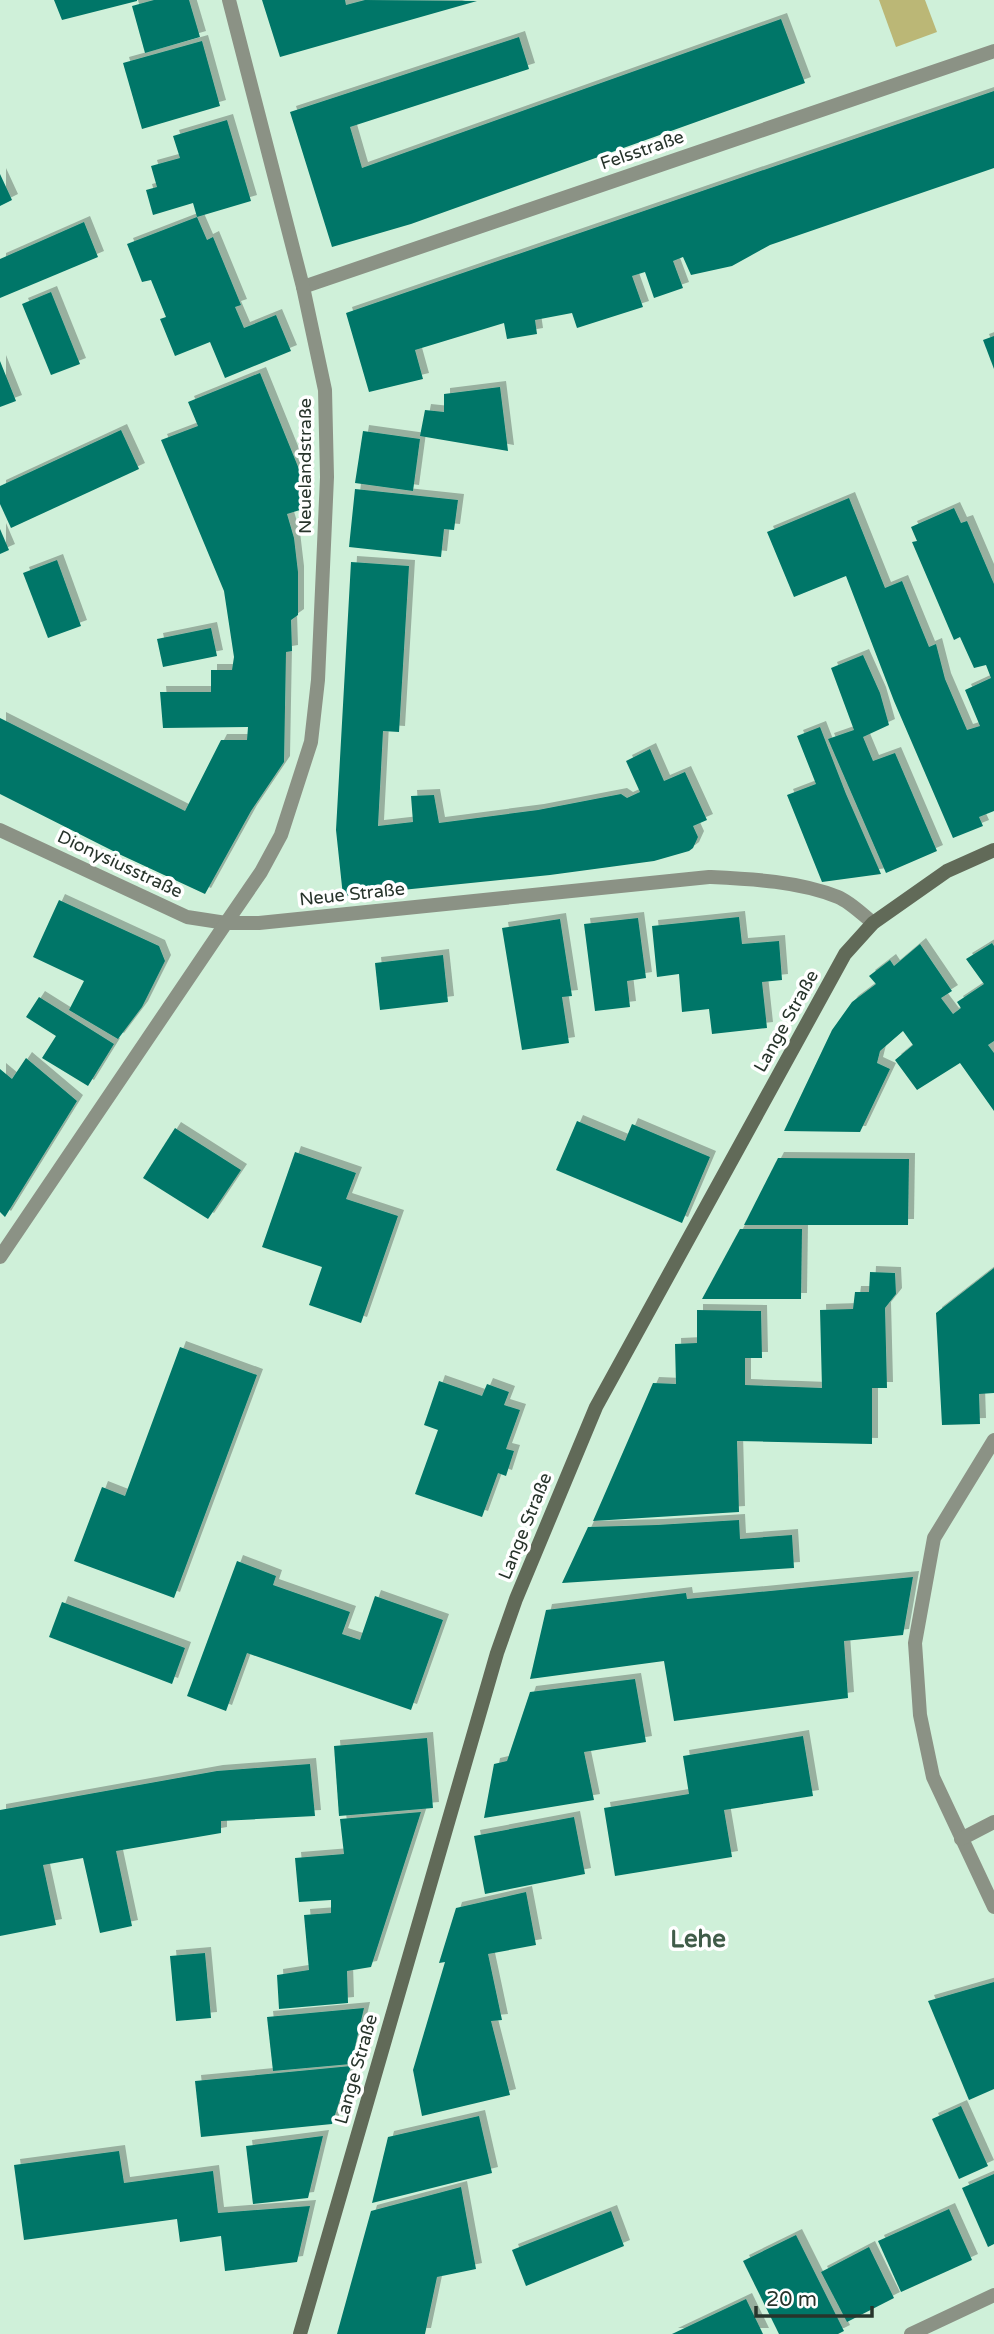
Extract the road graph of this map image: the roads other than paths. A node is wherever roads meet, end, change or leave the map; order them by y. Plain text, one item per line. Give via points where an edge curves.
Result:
1 (229, 0) edge
2 (994, 51) edge
3 (303, 287) junction
4 (0, 830) edge
5 (994, 850) edge
6 (226, 923) junction
7 (873, 923) junction
8 (0, 1258) edge
9 (994, 1440) edge
10 (994, 1822) edge
11 (961, 1839) junction
12 (994, 1907) edge
13 (994, 2295) edge
14 (300, 2334) edge
15 (911, 2334) edge

1 - 3 street, Neuelandstraße
2 - 3 street, Felsstraße
3 - 6 street, Neuelandstraße via 325,390 327,477 311,742 281,835
4 - 6 street, Dionysiusstraße via 187,917
5 - 7 street, Lange Straße via 947,870
6 - 7 street, Neue Straße via 709,877 808,888 840,898
6 - 8 street
7 - 14 street, Lange Straße via 845,954 596,1407 561,1487 497,1653
9 - 11 street via 934,1538 915,1643 920,1715 933,1777
10 - 11 street
11 - 12 street
13 - 15 street

